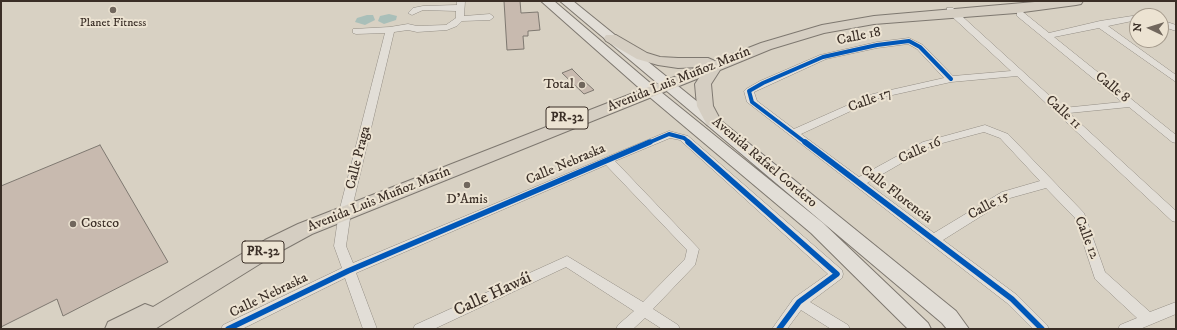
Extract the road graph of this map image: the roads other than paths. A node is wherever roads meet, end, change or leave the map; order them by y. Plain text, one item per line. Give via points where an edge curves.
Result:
1 (415, 1) edge
2 (547, 1) edge
3 (566, 1) edge
4 (1047, 1) edge
5 (1076, 1) edge
6 (460, 5) edge
7 (952, 12) junction
8 (412, 13) junction
9 (1020, 14) dead end
10 (490, 17) dead end
11 (1129, 18) edge
12 (460, 19) junction
13 (1100, 24) junction
14 (408, 27) junction
15 (390, 30) junction
16 (356, 31) dead end
17 (1048, 36) junction
18 (611, 38) junction
19 (711, 64) junction
20 (1019, 73) junction
21 (951, 79) junction
22 (1176, 79) edge
23 (763, 83) joint
24 (656, 85) junction
25 (1131, 104) junction
26 (1061, 111) junction
27 (713, 121) junction
28 (985, 128) joint
29 (794, 133) junction
30 (1176, 140) edge
31 (608, 161) junction
32 (859, 182) junction
33 (1049, 184) junction
34 (346, 208) junction
35 (1176, 218) edge
36 (934, 239) junction
37 (348, 271) junction
38 (799, 302) junction
39 (1176, 308) edge
40 (645, 309) junction
41 (1148, 319) junction
42 (116, 329) edge
43 (136, 329) edge
44 (228, 329) edge
45 (370, 329) edge
46 (420, 329) edge
47 (623, 329) edge
48 (673, 329) edge
49 (779, 329) edge
50 (843, 329) edge
51 (921, 329) edge
52 (959, 329) edge
53 (1042, 329) edge
54 (1125, 329) edge

1 - 8 street
2 - 24 main road, Avenida Rafael Cordero
3 - 18 main road, Avenida Rafael Cordero
4 - 7 main road, Avenida Luis Muñoz Marín / PR-32
5 - 7 main road, Avenida Luis Muñoz Marín / PR-32 via 1016,9
6 - 8 street via 423,8
6 - 12 street
7 - 19 main road, Avenida Luis Muñoz Marín / PR-32 via 867,17 820,25 778,36
7 - 20 street, Calle 11
8 - 14 street
9 - 17 street, Calle 8
10 - 12 street
11 - 13 street
12 - 14 street via 447,27
13 - 17 street
13 - 22 street
14 - 15 street
15 - 16 street
15 - 34 street, Calle Praga
17 - 25 street, Calle 8
18 - 19 main road via 642,56 658,61
18 - 24 main road, Avenida Rafael Cordero
19 - 24 main road, Avenida Luis Muñoz Marín / PR-32
19 - 27 main road via 703,84 706,106
20 - 21 street, Calle 17
20 - 26 street, Calle 11
21 - 23 street, Calle 18 via 920,47 909,41 823,57
21 - 29 street, Calle 17 via 876,96
23 - 29 street, Calle Florencia via 750,91 752,102
24 - 27 main road, Avenida Rafael Cordero
24 - 34 main road, Avenida Luis Muñoz Marín / PR-32
24 - 51 main road, Avenida Rafael Cordero via 817,228
25 - 26 street
25 - 30 street, Calle 8
26 - 35 street, Calle 11
27 - 52 main road, Avenida Rafael Cordero via 949,317
28 - 32 street, Calle 16 via 928,144
28 - 33 street, Calle 12 via 1004,136
29 - 32 street, Calle Florencia
31 - 37 street, Calle Nebraska
31 - 38 street, Calle Nebraska via 669,134 684,138 837,274
31 - 40 street via 693,249 691,261
32 - 36 street, Calle Florencia
33 - 36 street, Calle 15 via 1006,195
33 - 41 street, Calle 12 via 1080,216 1100,275
34 - 37 street, Calle Praga via 340,246
34 - 42 main road, Avenida Luis Muñoz Marín / PR-32 via 321,213 275,236
34 - 43 main road, Avenida Luis Muñoz Marín / PR-32 via 272,246
36 - 53 street, Calle Florencia via 1012,299
37 - 44 street, Calle Nebraska
37 - 45 street, Calle Praga
38 - 49 street
38 - 50 street
39 - 41 street
40 - 46 street, Calle Hawái via 567,261
40 - 47 street
40 - 48 street
41 - 54 street

